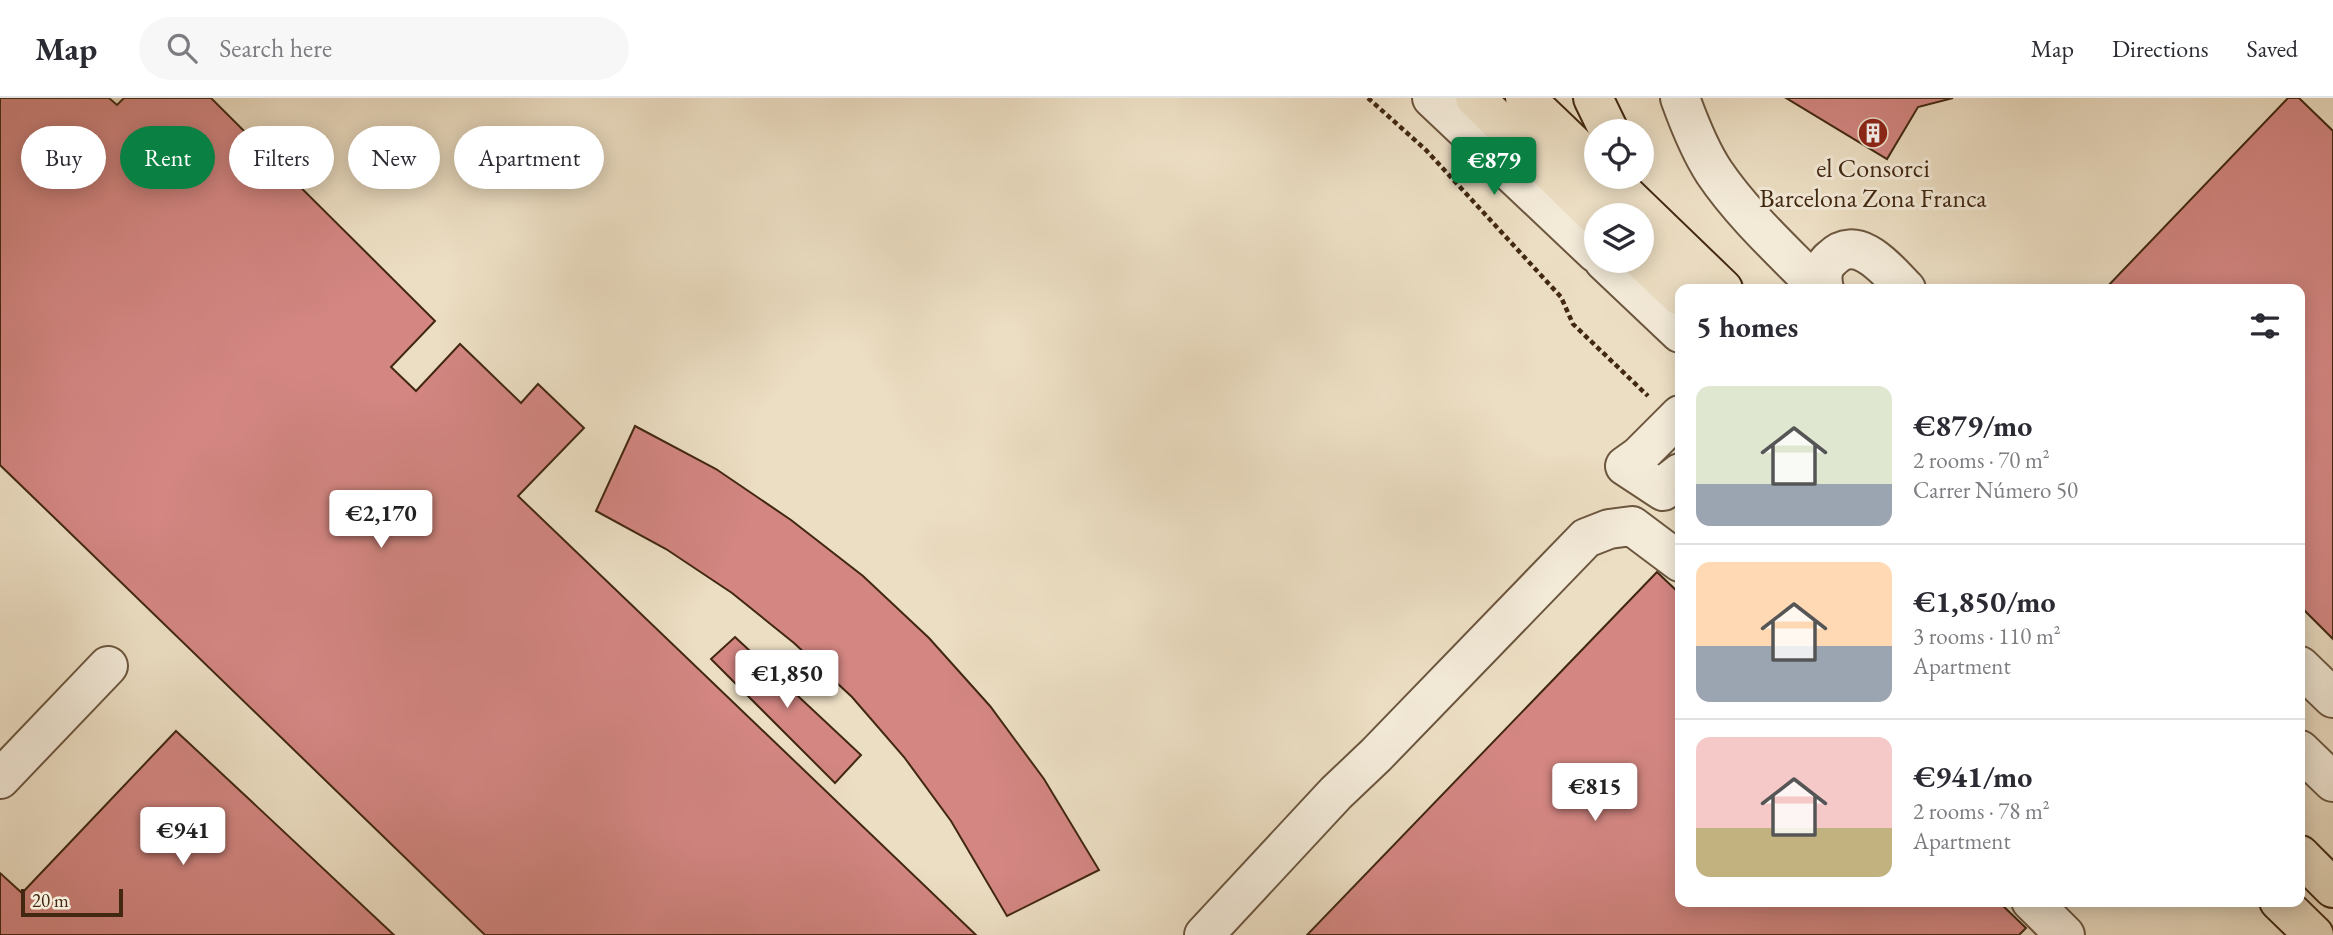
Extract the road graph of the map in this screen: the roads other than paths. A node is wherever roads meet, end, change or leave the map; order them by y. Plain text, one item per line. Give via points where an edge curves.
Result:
1 (1432, 98) edge
2 (1475, 98) edge
3 (1525, 98) edge
4 (1593, 98) edge
5 (1680, 98) edge
6 (1603, 119) edge
7 (1584, 155) edge
8 (1619, 189) edge
9 (1645, 189) edge
10 (1584, 204) edge
11 (1584, 242) edge
12 (1695, 262) junction
13 (1654, 271) edge
14 (1617, 273) edge
15 (1826, 278) edge
16 (1718, 284) edge
17 (1901, 284) edge
18 (1675, 291) edge
19 (1675, 328) edge
20 (1667, 408) edge
21 (1675, 477) edge
22 (1675, 558) edge
23 (108, 666) dead end
24 (2305, 671) edge
25 (2333, 698) edge
26 (2305, 755) edge
27 (0, 779) edge
28 (2333, 782) edge
29 (2305, 860) edge
30 (2333, 888) edge
31 (2037, 907) edge
32 (2285, 907) edge
33 (1204, 935) edge
34 (2066, 935) edge
35 (2314, 935) edge

1 - 11 street
2 - 10 main road
3 - 7 main road
4 - 6 main road
5 - 15 street via 1714,171 1741,206 1766,232 1807,255
8 - 12 main road
9 - 12 main road
12 - 16 main road
13 - 18 main road
14 - 19 street
15 - 17 street via 1848,250 1862,251
20 - 21 street via 1640,456 1626,466 1663,491
22 - 33 street via 1632,526 1586,538
23 - 27 street
24 - 25 street
26 - 28 street
29 - 30 main road
31 - 34 street
32 - 35 main road

